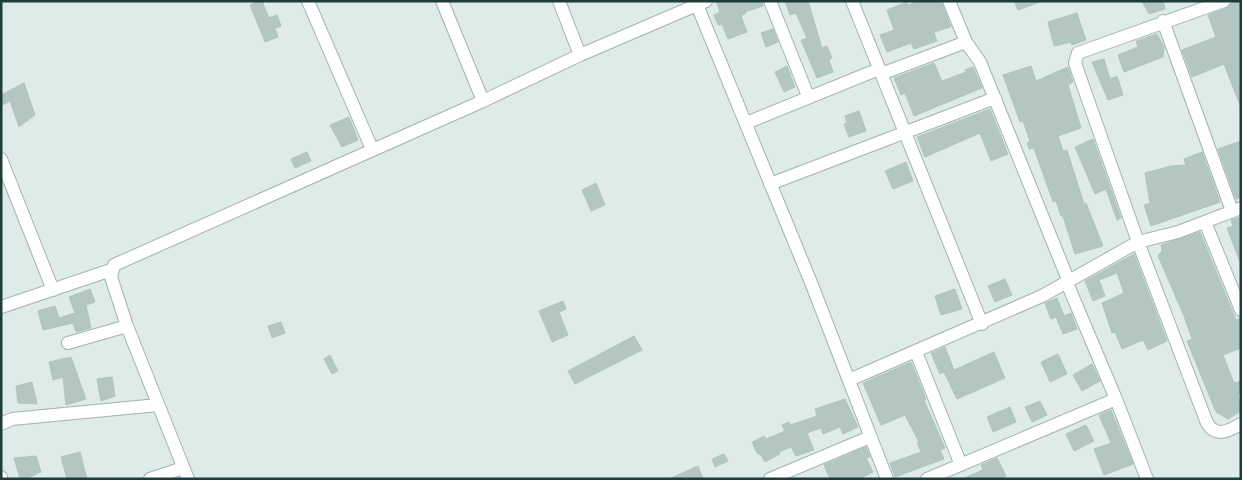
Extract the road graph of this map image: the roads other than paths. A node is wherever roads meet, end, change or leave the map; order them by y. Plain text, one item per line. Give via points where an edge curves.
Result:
1 (308, 1) edge
2 (442, 1) edge
3 (559, 1) edge
4 (770, 1) edge
5 (852, 1) edge
6 (949, 1) edge
7 (1218, 2) edge
8 (702, 3) edge
9 (678, 6) edge
10 (1163, 21) junction
11 (966, 42) junction
12 (580, 55) junction
13 (880, 71) junction
14 (808, 96) junction
15 (994, 98) junction
16 (483, 101) junction
17 (746, 123) junction
18 (904, 132) junction
19 (372, 149) junction
20 (1, 159) edge
21 (770, 184) junction
22 (1236, 210) edge
23 (1206, 222) junction
24 (1138, 242) junction
25 (112, 270) junction
26 (1068, 282) junction
27 (52, 290) junction
28 (1, 307) edge
29 (1241, 310) edge
30 (982, 324) junction
31 (126, 326) junction
32 (68, 343) dead end
33 (916, 352) junction
34 (849, 380) junction
35 (1116, 400) junction
36 (158, 405) junction
37 (1, 424) edge
38 (1241, 424) edge
39 (870, 437) junction
40 (961, 465) junction
41 (186, 474) edge
42 (785, 475) edge
43 (150, 479) edge
44 (770, 479) edge
45 (887, 479) edge
46 (927, 479) edge
47 (1146, 479) edge

1 - 19 street
2 - 16 street
3 - 12 street
4 - 14 street
5 - 13 street
6 - 11 street
7 - 10 street
8 - 9 street
8 - 17 street
9 - 12 street
10 - 22 street
10 - 24 street via 1078,53 1075,58
11 - 13 street
11 - 15 street via 980,62
12 - 16 street
13 - 14 street
13 - 18 street
14 - 17 street
15 - 18 street
15 - 26 street
16 - 19 street
17 - 21 street
18 - 21 street
18 - 30 street
19 - 25 street via 114,265
20 - 27 street
21 - 34 street
22 - 23 street
23 - 24 street
23 - 29 street
24 - 26 street
24 - 38 street via 1206,423 1218,433
25 - 27 street
25 - 31 street
26 - 30 street
26 - 35 street
27 - 28 street
30 - 33 street
31 - 32 street
31 - 36 street
33 - 34 street
33 - 40 street
34 - 39 street
35 - 40 street
35 - 47 street
36 - 37 street via 12,419
36 - 41 street
39 - 42 street
39 - 45 street
40 - 46 street
41 - 43 street
42 - 44 street

